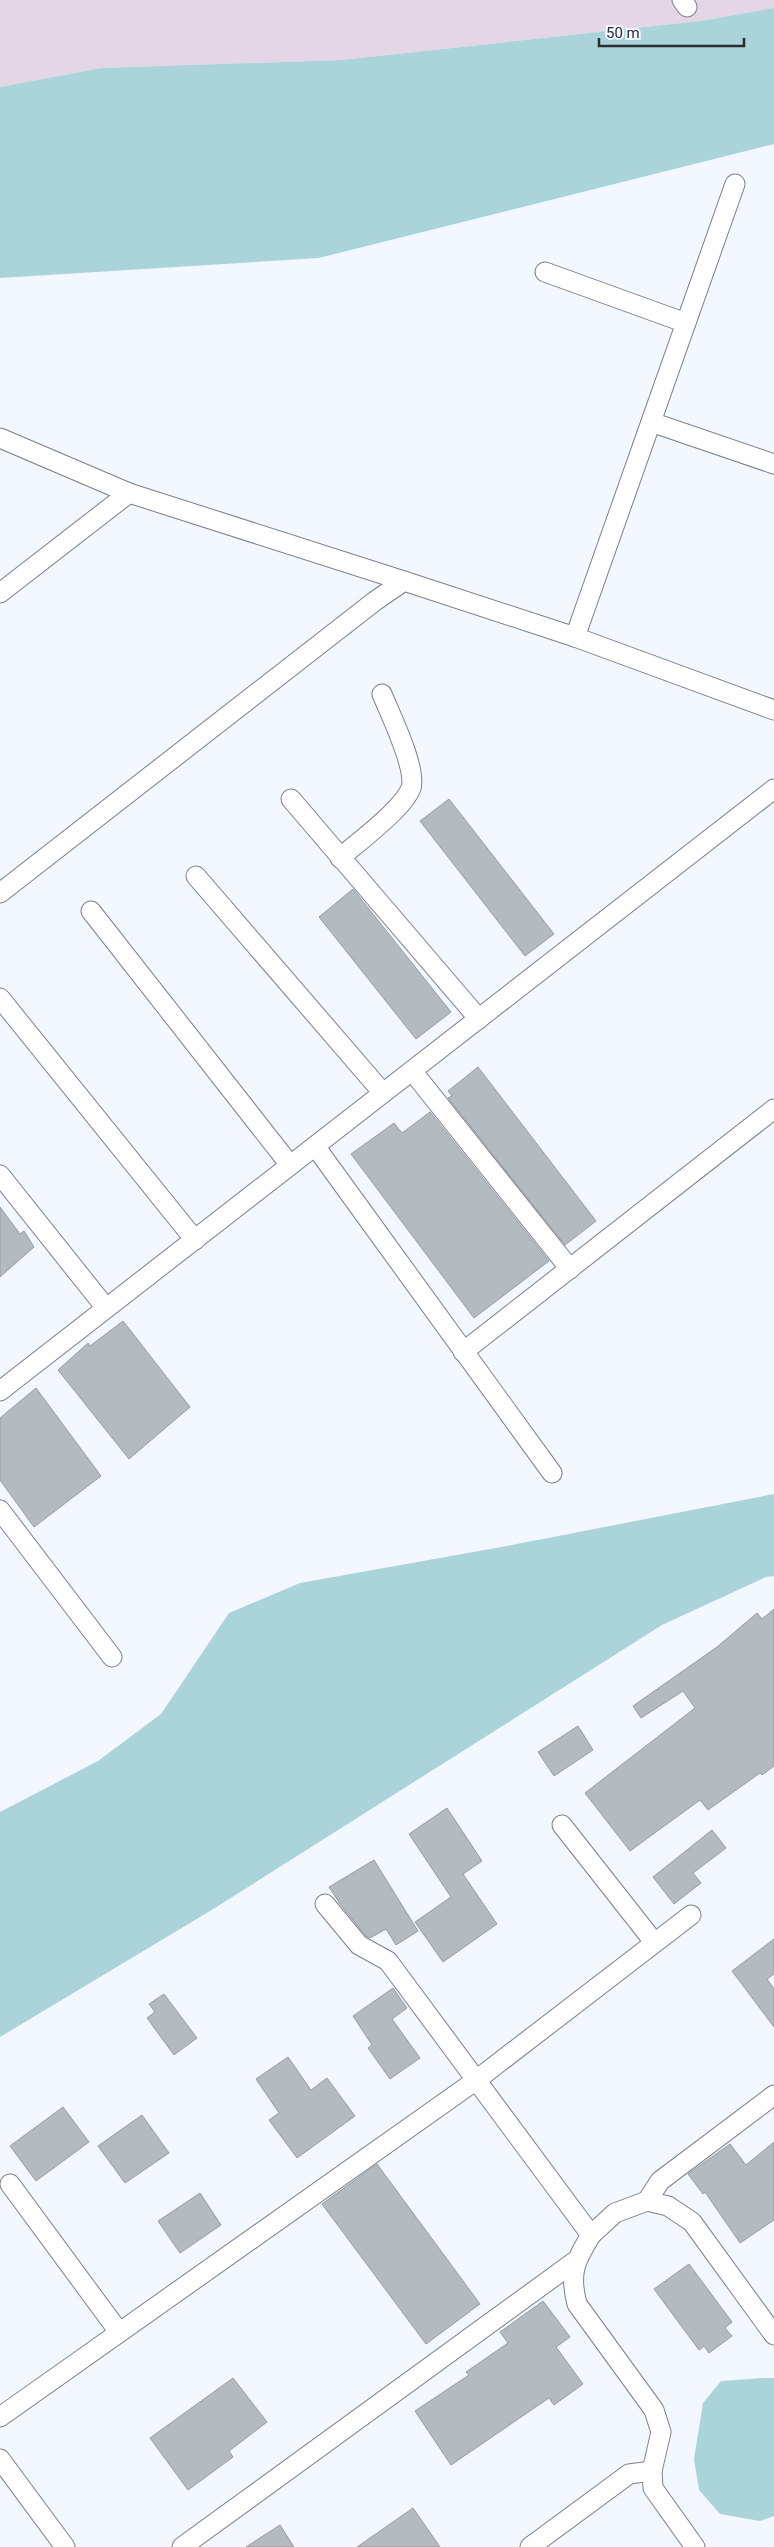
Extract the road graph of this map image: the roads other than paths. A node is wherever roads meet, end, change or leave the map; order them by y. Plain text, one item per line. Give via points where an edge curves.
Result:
1 (735, 184) dead end
2 (544, 272) dead end
3 (686, 323) junction
4 (651, 422) junction
5 (0, 438) edge
6 (774, 464) edge
7 (129, 493) junction
8 (404, 581) junction
9 (0, 593) edge
10 (575, 637) junction
11 (382, 694) dead end
12 (774, 710) edge
13 (774, 789) edge
14 (291, 800) dead end
15 (340, 858) junction
16 (196, 876) dead end
17 (0, 893) edge
18 (91, 911) dead end
19 (0, 998) edge
20 (479, 1019) junction
21 (413, 1072) junction
22 (383, 1093) junction
23 (774, 1110) edge
24 (315, 1146) junction
25 (290, 1165) junction
26 (0, 1175) edge
27 (195, 1240) junction
28 (570, 1269) junction
29 (106, 1308) junction
30 (463, 1352) junction
31 (4, 1381) edge
32 (552, 1473) dead end
33 (0, 1510) edge
34 (112, 1657) dead end
35 (562, 1825) dead end
36 (324, 1904) dead end
37 (691, 1915) dead end
38 (654, 1942) junction
39 (475, 2081) junction
40 (774, 2095) edge
41 (10, 2184) dead end
42 (647, 2201) junction
43 (591, 2235) junction
44 (574, 2262) junction
45 (120, 2332) junction
46 (774, 2335) edge
47 (0, 2417) edge
48 (0, 2459) edge
49 (652, 2471) junction
50 (65, 2547) edge
51 (182, 2547) edge
52 (530, 2547) edge
53 (695, 2547) edge

1 - 3 street
2 - 3 street
3 - 4 street
4 - 6 street
4 - 10 street
5 - 7 street
7 - 8 street
7 - 9 street
8 - 10 street
8 - 17 street
10 - 12 street
11 - 15 street via 410,768 411,787 402,803
13 - 20 street
14 - 15 street
15 - 20 street
16 - 22 street
18 - 25 street
19 - 27 street
20 - 21 street
21 - 22 street
21 - 28 street
22 - 24 street
23 - 28 street
24 - 25 street
24 - 30 street
25 - 27 street
26 - 29 street
27 - 29 street
28 - 30 street
29 - 31 street
30 - 32 street
33 - 34 street
35 - 38 street
36 - 39 street via 359,1945 388,1961
37 - 38 street
38 - 39 street
39 - 43 street
39 - 45 street
40 - 42 street via 660,2181
41 - 45 street
42 - 43 street via 615,2213
42 - 46 street via 668,2206 692,2222
43 - 44 street
44 - 49 street via 573,2288 577,2304 654,2410 661,2432
44 - 51 street
45 - 47 street
48 - 50 street
49 - 52 street via 629,2474
49 - 53 street via 653,2488

